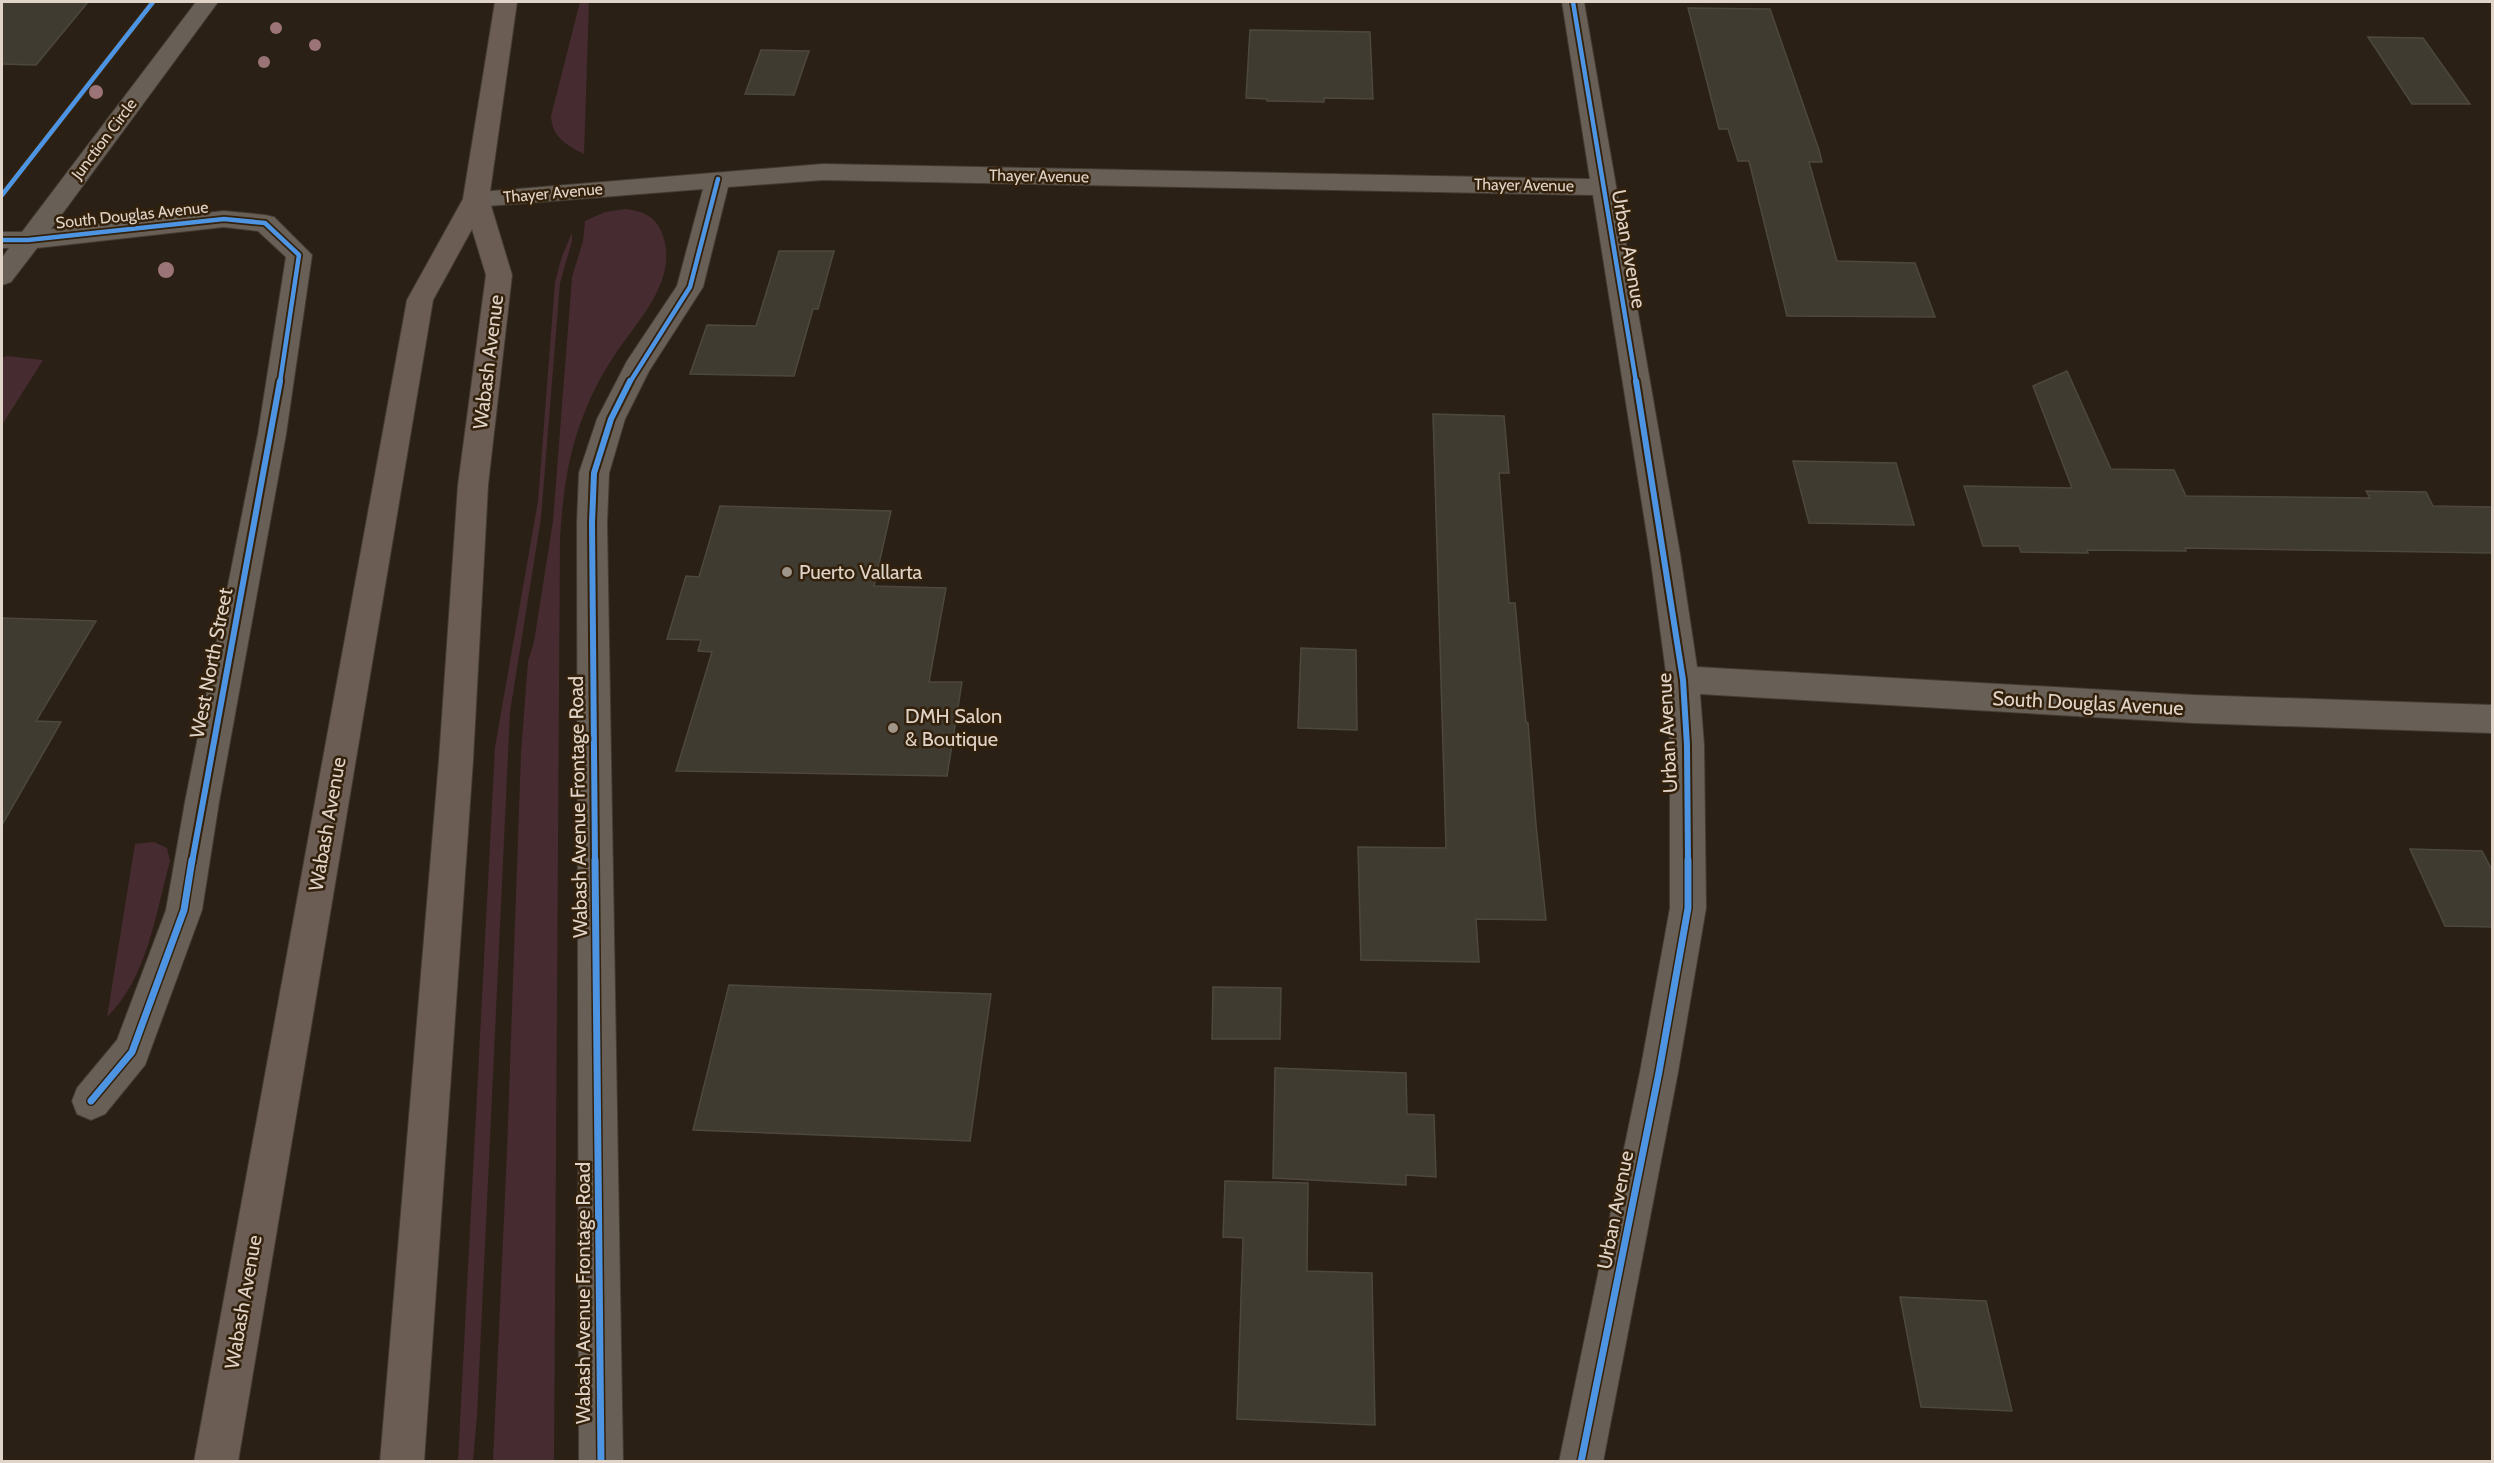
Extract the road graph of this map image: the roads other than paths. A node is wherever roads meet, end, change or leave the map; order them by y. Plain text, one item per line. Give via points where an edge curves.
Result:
1 (207, 2) edge
2 (507, 2) edge
3 (1573, 2) edge
4 (718, 179) junction
5 (1602, 186) junction
6 (476, 200) junction
7 (265, 223) joint
8 (2, 240) edge
9 (28, 240) junction
10 (2, 276) edge
11 (1683, 680) junction
12 (2493, 719) edge
13 (91, 1101) dead end
14 (216, 1461) edge
15 (402, 1461) edge
16 (601, 1461) edge
17 (1581, 1461) edge

1 - 9 street, Junction Circle
2 - 6 main road, Wabash Avenue
3 - 5 street, Urban Avenue
4 - 5 street, Thayer Avenue via 823,172
4 - 6 street, Thayer Avenue
4 - 16 street, Wabash Avenue Frontage Road via 690,286 637,368 611,419 594,473
5 - 11 street, Urban Avenue
6 - 14 main road, Wabash Avenue via 420,300
6 - 15 main road, Wabash Avenue via 499,275 473,484 456,760
7 - 9 street, South Douglas Avenue via 224,219
7 - 13 street, West North Street via 298,255 272,434 184,910 132,1052
8 - 9 street, South Douglas Avenue
9 - 10 street, Junction Circle
11 - 12 street, South Douglas Avenue via 2194,709
11 - 17 street, Urban Avenue via 1688,908

